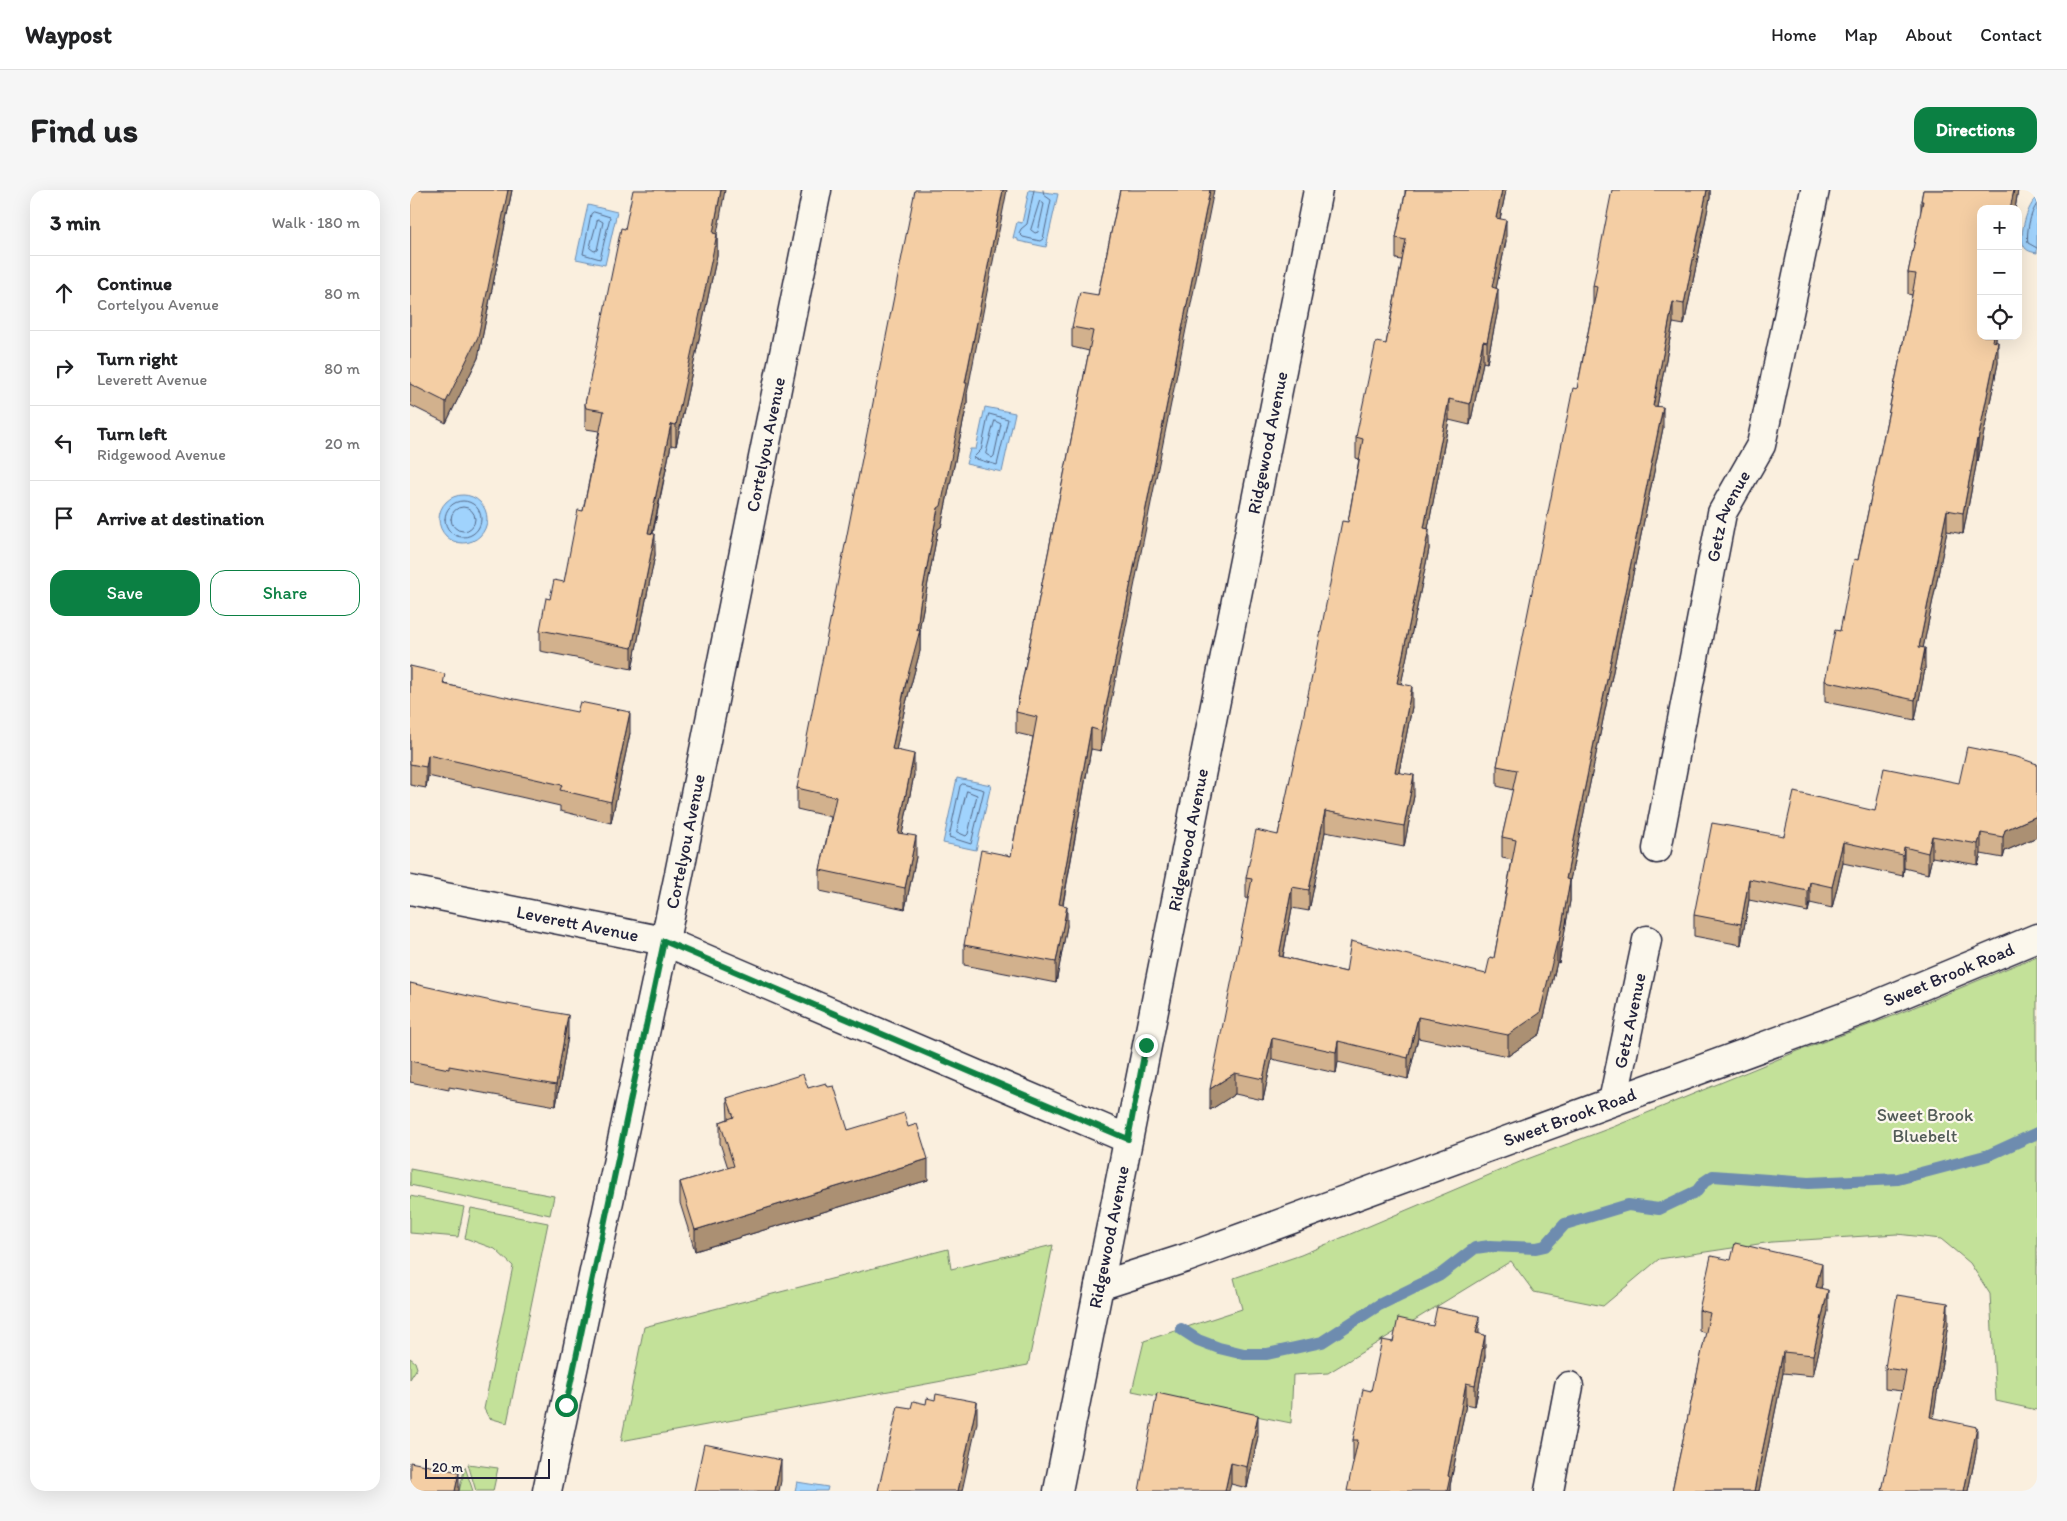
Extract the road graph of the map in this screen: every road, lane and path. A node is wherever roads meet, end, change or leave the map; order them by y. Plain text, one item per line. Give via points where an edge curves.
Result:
1 (816, 190) edge
2 (1318, 190) edge
3 (1815, 190) edge
4 (1657, 849) dead end
5 (410, 890) edge
6 (2037, 938) edge
7 (1647, 940) dead end
8 (664, 941) junction
9 (1613, 1101) junction
10 (1128, 1139) junction
11 (1099, 1286) junction
12 (1569, 1386) dead end
13 (547, 1491) edge
14 (1058, 1491) edge
15 (1549, 1491) edge

1 - 8 street, Cortelyou Avenue
2 - 10 street, Ridgewood Avenue
3 - 4 street, Getz Avenue via 1761,444 1722,513
5 - 8 street, Leverett Avenue
6 - 9 street, Sweet Brook Road via 1871,1007
7 - 9 street, Getz Avenue
8 - 10 street, Leverett Avenue
8 - 13 street, Cortelyou Avenue
9 - 11 street, Sweet Brook Road via 1186,1258
10 - 11 street, Ridgewood Avenue
11 - 14 street, Ridgewood Avenue
12 - 15 street

